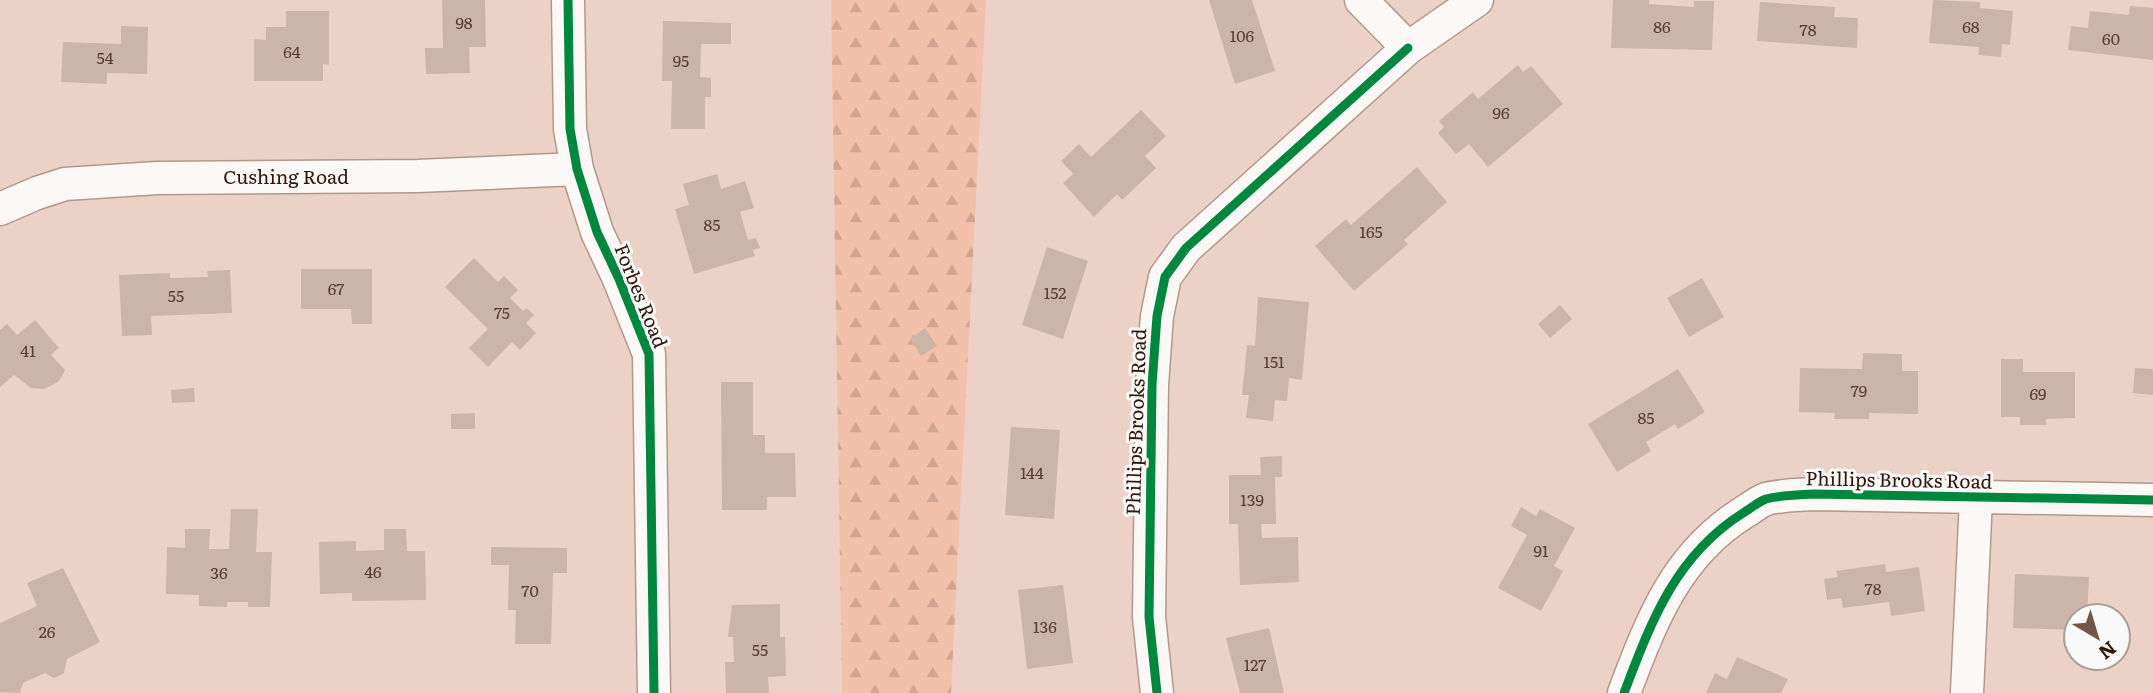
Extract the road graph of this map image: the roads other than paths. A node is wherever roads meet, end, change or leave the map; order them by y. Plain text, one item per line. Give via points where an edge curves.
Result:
1 (568, 0) edge
2 (1361, 0) edge
3 (1477, 0) edge
4 (1408, 48) junction
5 (577, 169) junction
6 (0, 209) edge
7 (1976, 498) junction
8 (2153, 500) edge
9 (654, 693) edge
10 (1157, 693) edge
11 (1624, 693) edge
12 (1967, 693) edge

1 - 5 street, Forbes Road via 570,129
2 - 4 street
3 - 4 street, Phillips Brooks Road
4 - 10 street, Phillips Brooks Road via 1186,248 1165,277 1152,385 1149,617
5 - 6 street, Cushing Road via 65,184
5 - 9 street, Forbes Road via 597,232 649,354
7 - 8 street, Phillips Brooks Road
7 - 11 street, Phillips Brooks Road via 1814,494 1765,499 1723,526 1669,587
7 - 12 street

